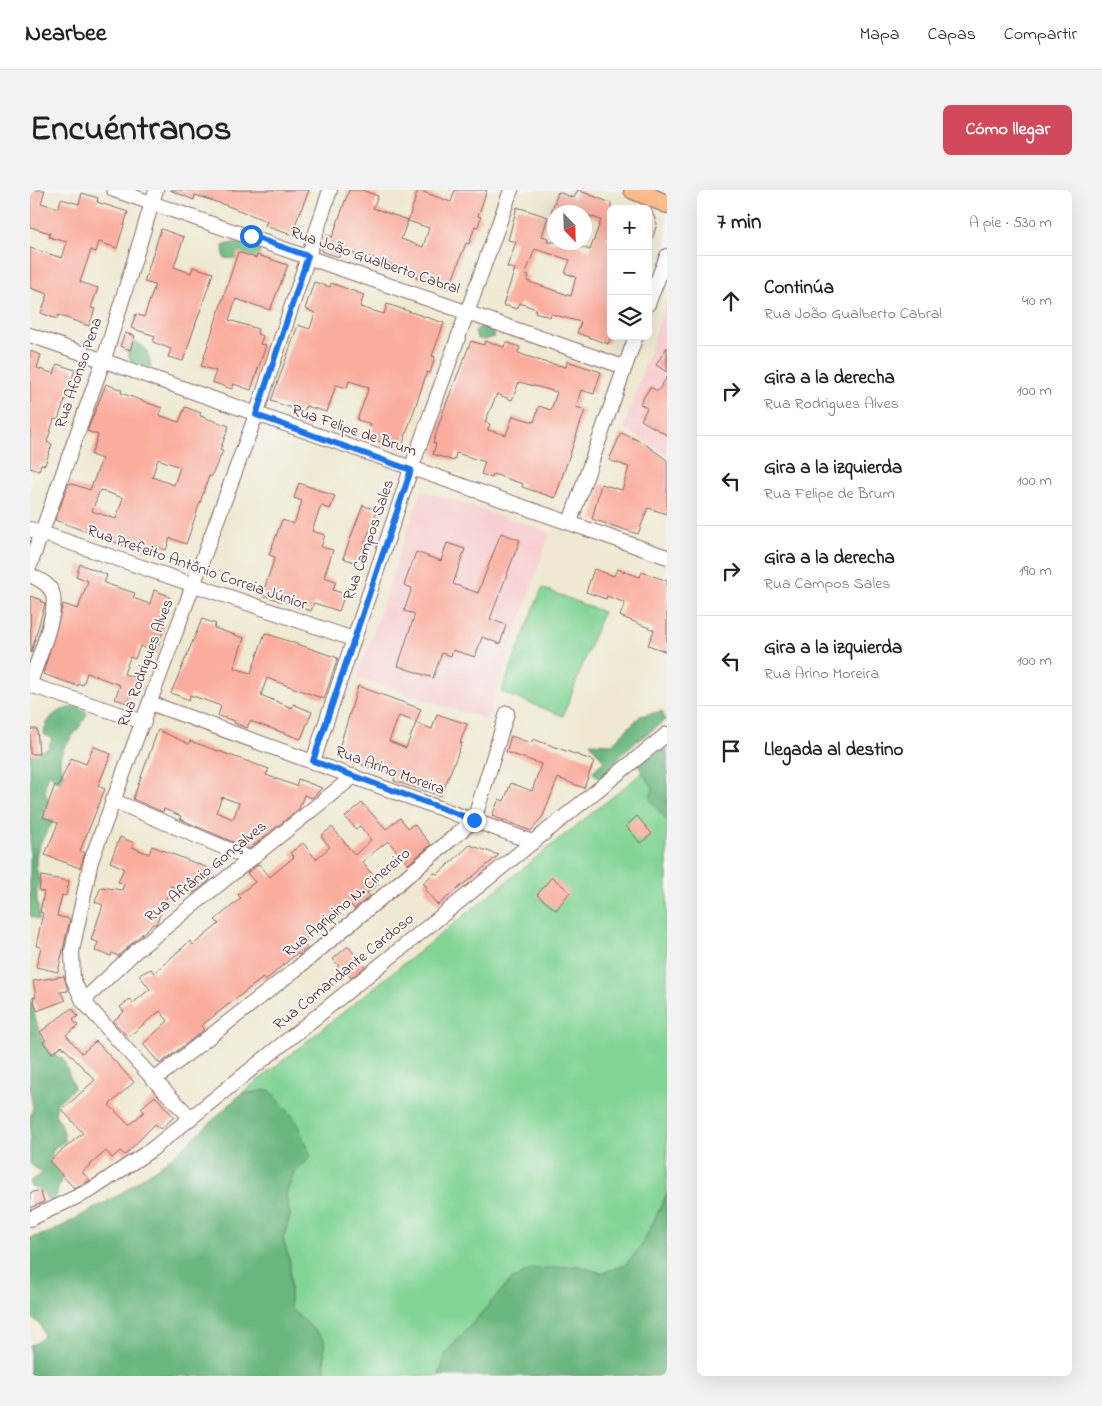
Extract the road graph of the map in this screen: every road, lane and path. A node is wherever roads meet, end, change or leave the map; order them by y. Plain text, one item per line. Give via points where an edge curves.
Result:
1 (114, 190) edge
2 (156, 190) edge
3 (330, 190) edge
4 (511, 190) edge
5 (633, 190) edge
6 (151, 204) junction
7 (667, 204) edge
8 (308, 256) junction
9 (667, 256) edge
10 (652, 295) edge
11 (467, 312) junction
12 (30, 335) edge
13 (634, 340) edge
14 (104, 359) junction
15 (624, 367) junction
16 (256, 415) junction
17 (411, 470) junction
18 (570, 522) junction
19 (36, 531) edge
20 (667, 557) edge
21 (30, 565) edge
22 (30, 575) edge
23 (194, 586) junction
24 (353, 639) junction
25 (30, 684) edge
26 (150, 703) junction
27 (507, 713) dead end
28 (144, 722) junction
29 (667, 734) edge
30 (313, 761) junction
31 (354, 776) junction
32 (112, 800) junction
33 (474, 820) junction
34 (534, 842) junction
35 (251, 859) junction
36 (83, 1000) junction
37 (154, 1080) junction
38 (191, 1118) junction
39 (30, 1219) edge

1 - 6 street, Rua João Gualberto Cabral
2 - 6 street, Rua Afonso Pena
3 - 8 street, Rua Rodrigues Alves
4 - 11 street, Rua Campos Sales
5 - 7 main road
6 - 8 street, Rua João Gualberto Cabral
6 - 14 street, Rua Afonso Pena
8 - 11 street, Rua João Gualberto Cabral
8 - 16 street, Rua Rodrigues Alves
9 - 10 street
11 - 15 street, Rua João Gualberto Cabral
11 - 17 street, Rua Campos Sales
12 - 14 street, Rua Felipe de Brum
13 - 15 street
14 - 16 street, Rua Felipe de Brum
14 - 19 street, Rua Afonso Pena
15 - 18 street
16 - 17 street, Rua Felipe de Brum
16 - 23 street, Rua Rodrigues Alves
17 - 18 street, Rua Felipe de Brum
17 - 24 street, Rua Campos Sales
18 - 20 street, Rua Felipe de Brum
19 - 21 street, Rua Afonso Pena
19 - 23 street, Rua Prefeito Antônio Correia Júnior
22 - 25 street via 42,581 52,592 53,609
23 - 24 street, Rua Prefeito Antônio Correia Júnior
23 - 26 street, Rua Rodrigues Alves
24 - 30 street, Rua Campos Sales
25 - 28 street
26 - 28 street, Rua Rodrigues Alves
26 - 30 street, Rua Arino Moreira
27 - 33 street
28 - 32 street, Rua Rodrigues Alves
29 - 34 street, Rua Comandante Cardoso
30 - 31 street, Rua Arino Moreira
31 - 33 street, Rua Arino Moreira
31 - 35 street, Rua Afrânio Gonçalves
32 - 35 street
32 - 36 street, Rua Rodrigues Alves via 90,860 72,951 73,980
33 - 34 street, Rua Arino Moreira
33 - 37 street, Rua Agripino N. Cinereiro via 295,970
34 - 38 street, Rua Comandante Cardoso
35 - 36 street, Rua Afrânio Gonçalves via 137,950
36 - 37 street, Rua Rodrigues Alves
37 - 38 street, Rua Rodrigues Alves
38 - 39 street, Rua Comandante Cardoso via 111,1178

